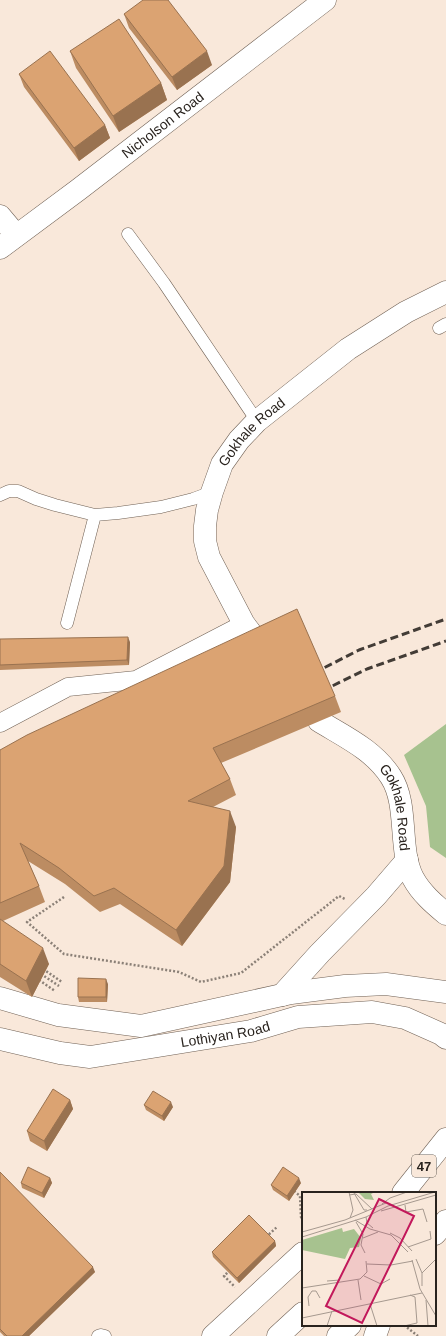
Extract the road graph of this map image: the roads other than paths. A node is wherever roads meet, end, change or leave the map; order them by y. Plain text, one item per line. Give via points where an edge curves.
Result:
1 (325, 0) edge
2 (0, 216) edge
3 (128, 234) dead end
4 (8, 242) edge
5 (446, 292) edge
6 (257, 420) junction
7 (212, 492) junction
8 (0, 495) edge
9 (95, 514) junction
10 (66, 623) dead end
11 (244, 624) junction
12 (260, 645) edge
13 (319, 721) dead end
14 (0, 724) edge
15 (407, 860) junction
16 (446, 914) edge
17 (446, 992) edge
18 (282, 995) junction
19 (0, 998) edge
20 (446, 1038) edge
21 (0, 1039) edge
22 (446, 1139) edge
23 (404, 1192) edge
24 (446, 1221) edge
25 (436, 1233) edge
26 (302, 1254) edge
27 (302, 1314) edge
28 (349, 1326) edge
29 (379, 1326) edge
30 (98, 1336) edge
31 (105, 1336) edge
32 (213, 1336) edge
33 (278, 1336) edge
34 (338, 1336) edge
35 (375, 1336) edge

1 - 4 main road, Nicholson Road
2 - 4 main road
3 - 6 lane
5 - 6 main road, Gokhale Road via 406,312 348,349
6 - 7 main road, Gokhale Road via 222,464
7 - 9 lane via 161,507
7 - 11 main road, Gokhale Road via 205,526 208,557
8 - 9 lane via 18,491 55,505
9 - 10 lane
11 - 12 main road, Gokhale Road
11 - 14 street via 136,680 68,687
13 - 15 main road, Gokhale Road via 362,746 383,765 392,778 402,816
15 - 16 main road, Gokhale Road via 413,878 420,888 429,900
15 - 18 main road
17 - 18 main road, Lothiyan Road via 386,984 345,986
18 - 19 main road, Lothiyan Road via 141,1026 58,1015
20 - 21 main road, Lothiyan Road via 405,1018 372,1012 298,1017 251,1031 90,1057
22 - 23 main road, 47
24 - 25 main road
26 - 32 main road
27 - 33 main road
28 - 34 main road
29 - 35 main road
30 - 31 lane

